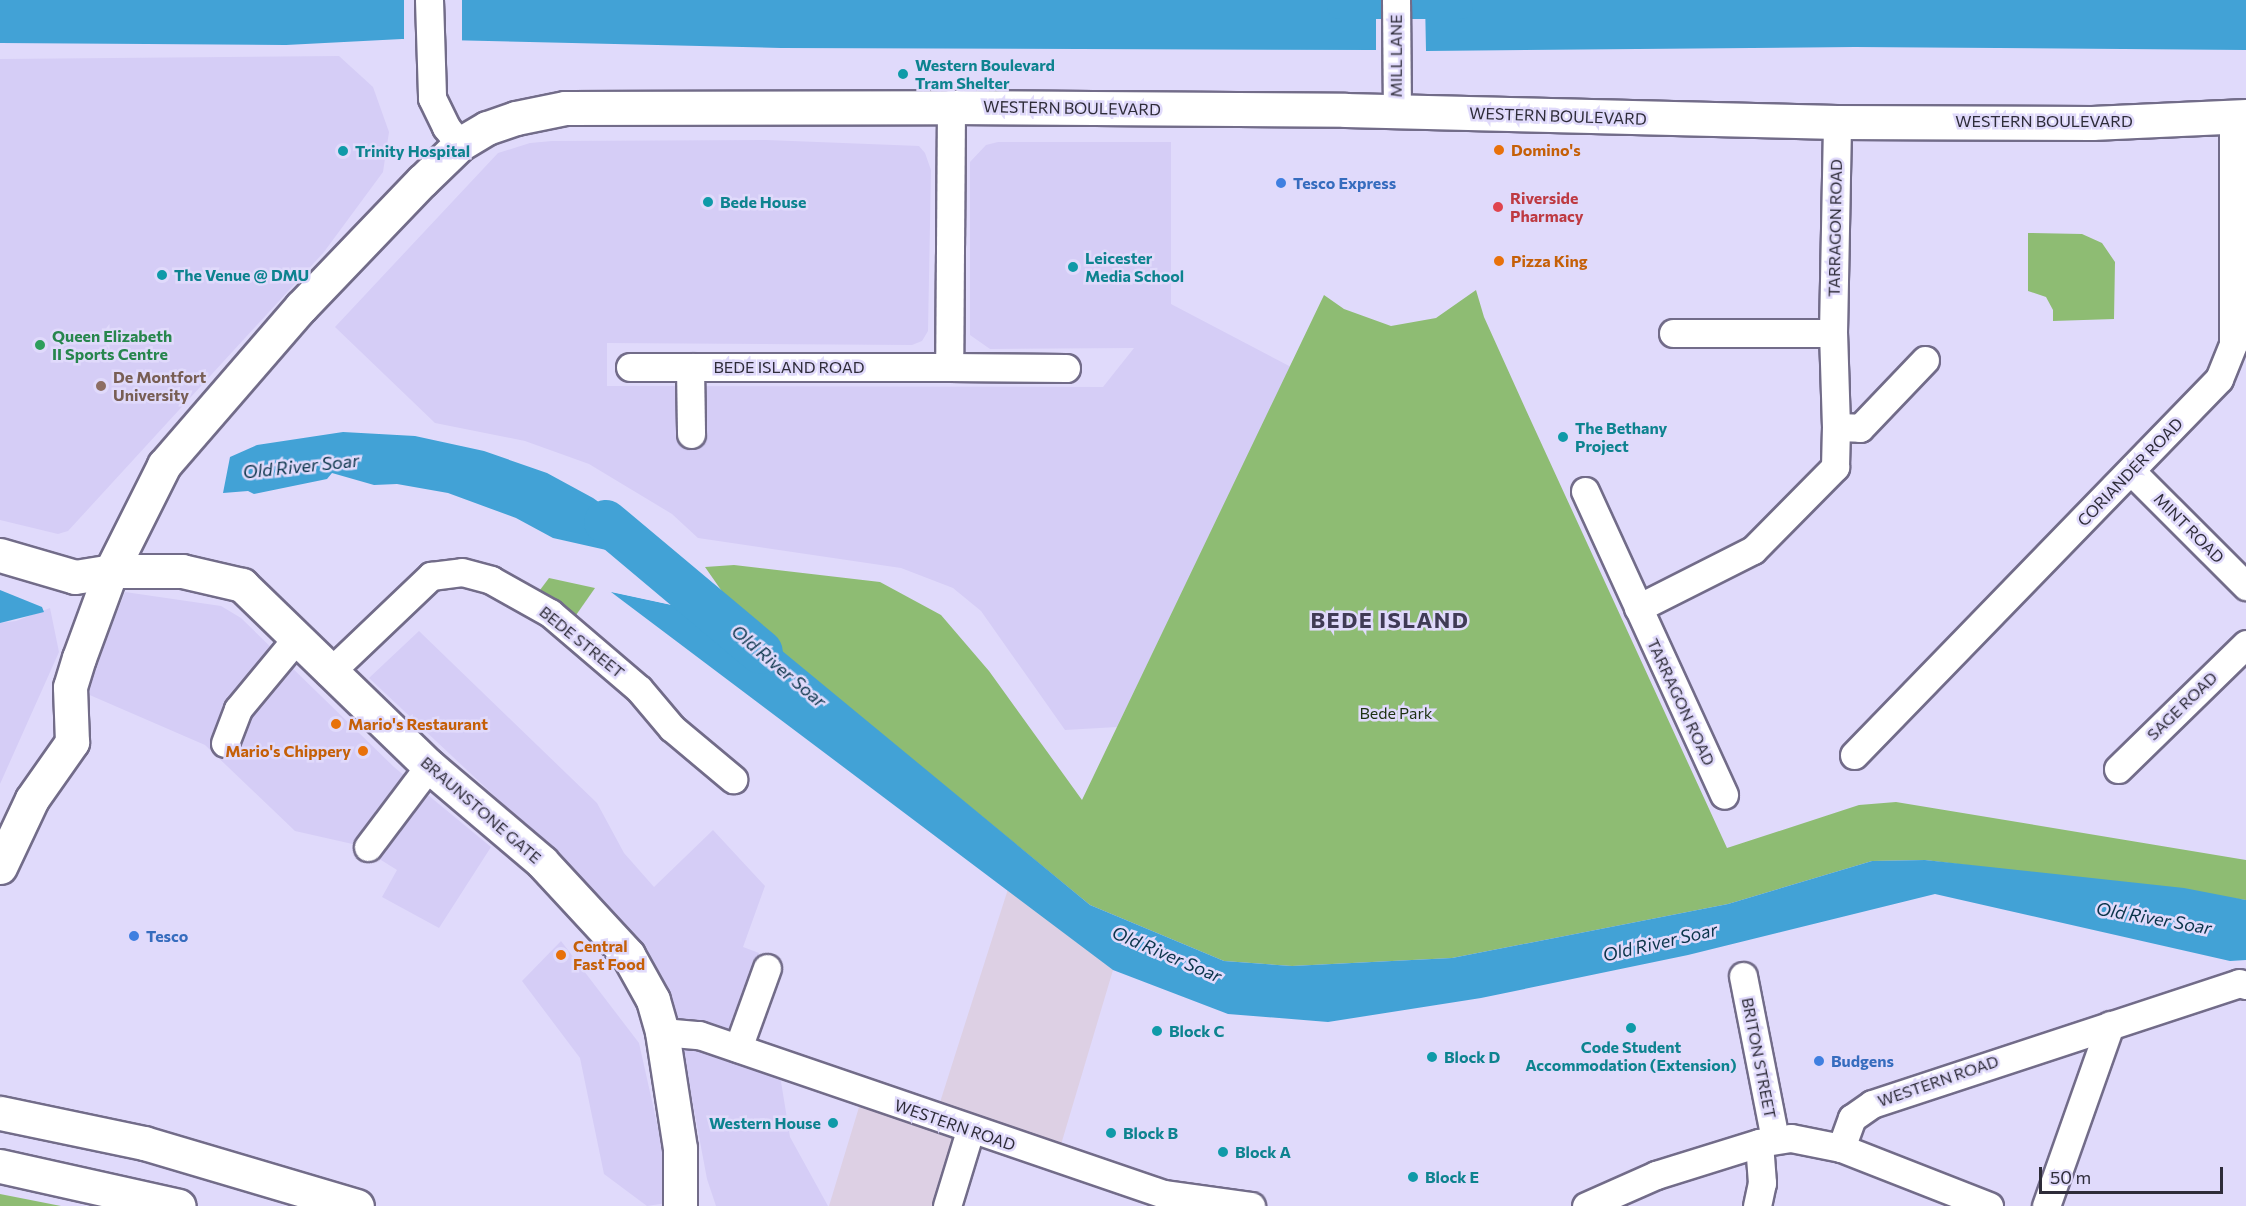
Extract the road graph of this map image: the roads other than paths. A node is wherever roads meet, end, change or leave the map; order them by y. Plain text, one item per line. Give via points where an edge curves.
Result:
1 (429, 0) edge
2 (1396, 0) edge
3 (951, 107) junction
4 (1397, 111) junction
5 (2240, 116) edge
6 (1837, 122) junction
7 (459, 144) junction
8 (1672, 333) dead end
9 (1833, 333) junction
10 (1925, 360) dead end
11 (2237, 361) edge
12 (630, 367) dead end
13 (690, 367) junction
14 (949, 367) junction
15 (1066, 368) dead end
16 (1836, 427) junction
17 (691, 434) dead end
18 (2131, 471) junction
19 (1585, 491) dead end
20 (0, 555) edge
21 (111, 571) junction
22 (2246, 586) edge
23 (1638, 608) junction
24 (297, 638) junction
25 (2246, 644) edge
26 (329, 673) junction
27 (225, 743) dead end
28 (1854, 754) dead end
29 (429, 766) junction
30 (2118, 769) dead end
31 (733, 779) dead end
32 (1724, 795) dead end
33 (7, 832) edge
34 (368, 847) dead end
35 (0, 867) edge
36 (767, 968) dead end
37 (1743, 976) dead end
38 (2246, 985) edge
39 (2110, 1025) junction
40 (662, 1032) junction
41 (738, 1048) junction
42 (0, 1113) edge
43 (970, 1131) junction
44 (1767, 1141) junction
45 (1841, 1148) junction
46 (0, 1166) edge
47 (1162, 1200) edge
48 (678, 1204) edge
49 (179, 1206) edge
50 (357, 1206) edge
51 (947, 1206) edge
52 (1251, 1206) edge
53 (1586, 1206) edge
54 (1757, 1206) edge
55 (1989, 1206) edge
56 (2046, 1206) edge

1 - 7 street via 432,98
2 - 4 street, MILL LANE
3 - 4 street, WESTERN BOULEVARD
3 - 7 street, WESTERN BOULEVARD via 565,108 516,118
3 - 14 street
4 - 6 street, WESTERN BOULEVARD
5 - 6 street, WESTERN BOULEVARD via 2092,123
5 - 11 street, CORIANDER ROAD via 2233,344
6 - 9 street, TARRAGON ROAD
7 - 21 street, WESTERN BOULEVARD via 301,306 192,429 164,465
8 - 9 street
9 - 16 street, TARRAGON ROAD
10 - 16 street via 1860,428
11 - 18 street, CORIANDER ROAD
12 - 13 street, BEDE ISLAND ROAD
13 - 14 street, BEDE ISLAND ROAD
13 - 17 street
14 - 15 street, BEDE ISLAND ROAD
16 - 23 street, TARRAGON ROAD via 1834,467 1753,550
18 - 22 street, MINT ROAD
18 - 28 street, CORIANDER ROAD
19 - 23 street, TARRAGON ROAD
20 - 21 street, BRAUNSTONE GATE via 75,577
21 - 24 street, BRAUNSTONE GATE via 182,571 242,585
21 - 33 street, WESTERN BOULEVARD via 70,687 72,742
23 - 32 street, TARRAGON ROAD
24 - 26 street, BRAUNSTONE GATE
24 - 27 street via 238,710
25 - 30 street, SAGE ROAD
26 - 29 street, BRAUNSTONE GATE
26 - 31 street, BEDE STREET via 431,576 462,572 491,580 550,613 639,689 672,728
29 - 34 street
29 - 40 street, BRAUNSTONE GATE via 534,855 598,920 628,955 653,1000
33 - 35 street, WESTERN BOULEVARD
36 - 41 street
37 - 44 street, BRITON STREET
38 - 39 street, WESTERN ROAD via 2239,983
39 - 45 street, WESTERN ROAD via 1872,1104 1852,1118
39 - 56 street
40 - 41 street, WESTERN ROAD via 686,1032
40 - 48 street, BRAUNSTONE GATE via 680,1148
41 - 43 street, WESTERN ROAD
42 - 50 street via 144,1143
43 - 47 street, WESTERN ROAD
43 - 51 street
44 - 45 street via 1814,1140
44 - 53 street via 1656,1175
44 - 54 street, BRITON STREET
45 - 55 street
46 - 49 street
47 - 52 street, WESTERN ROAD

